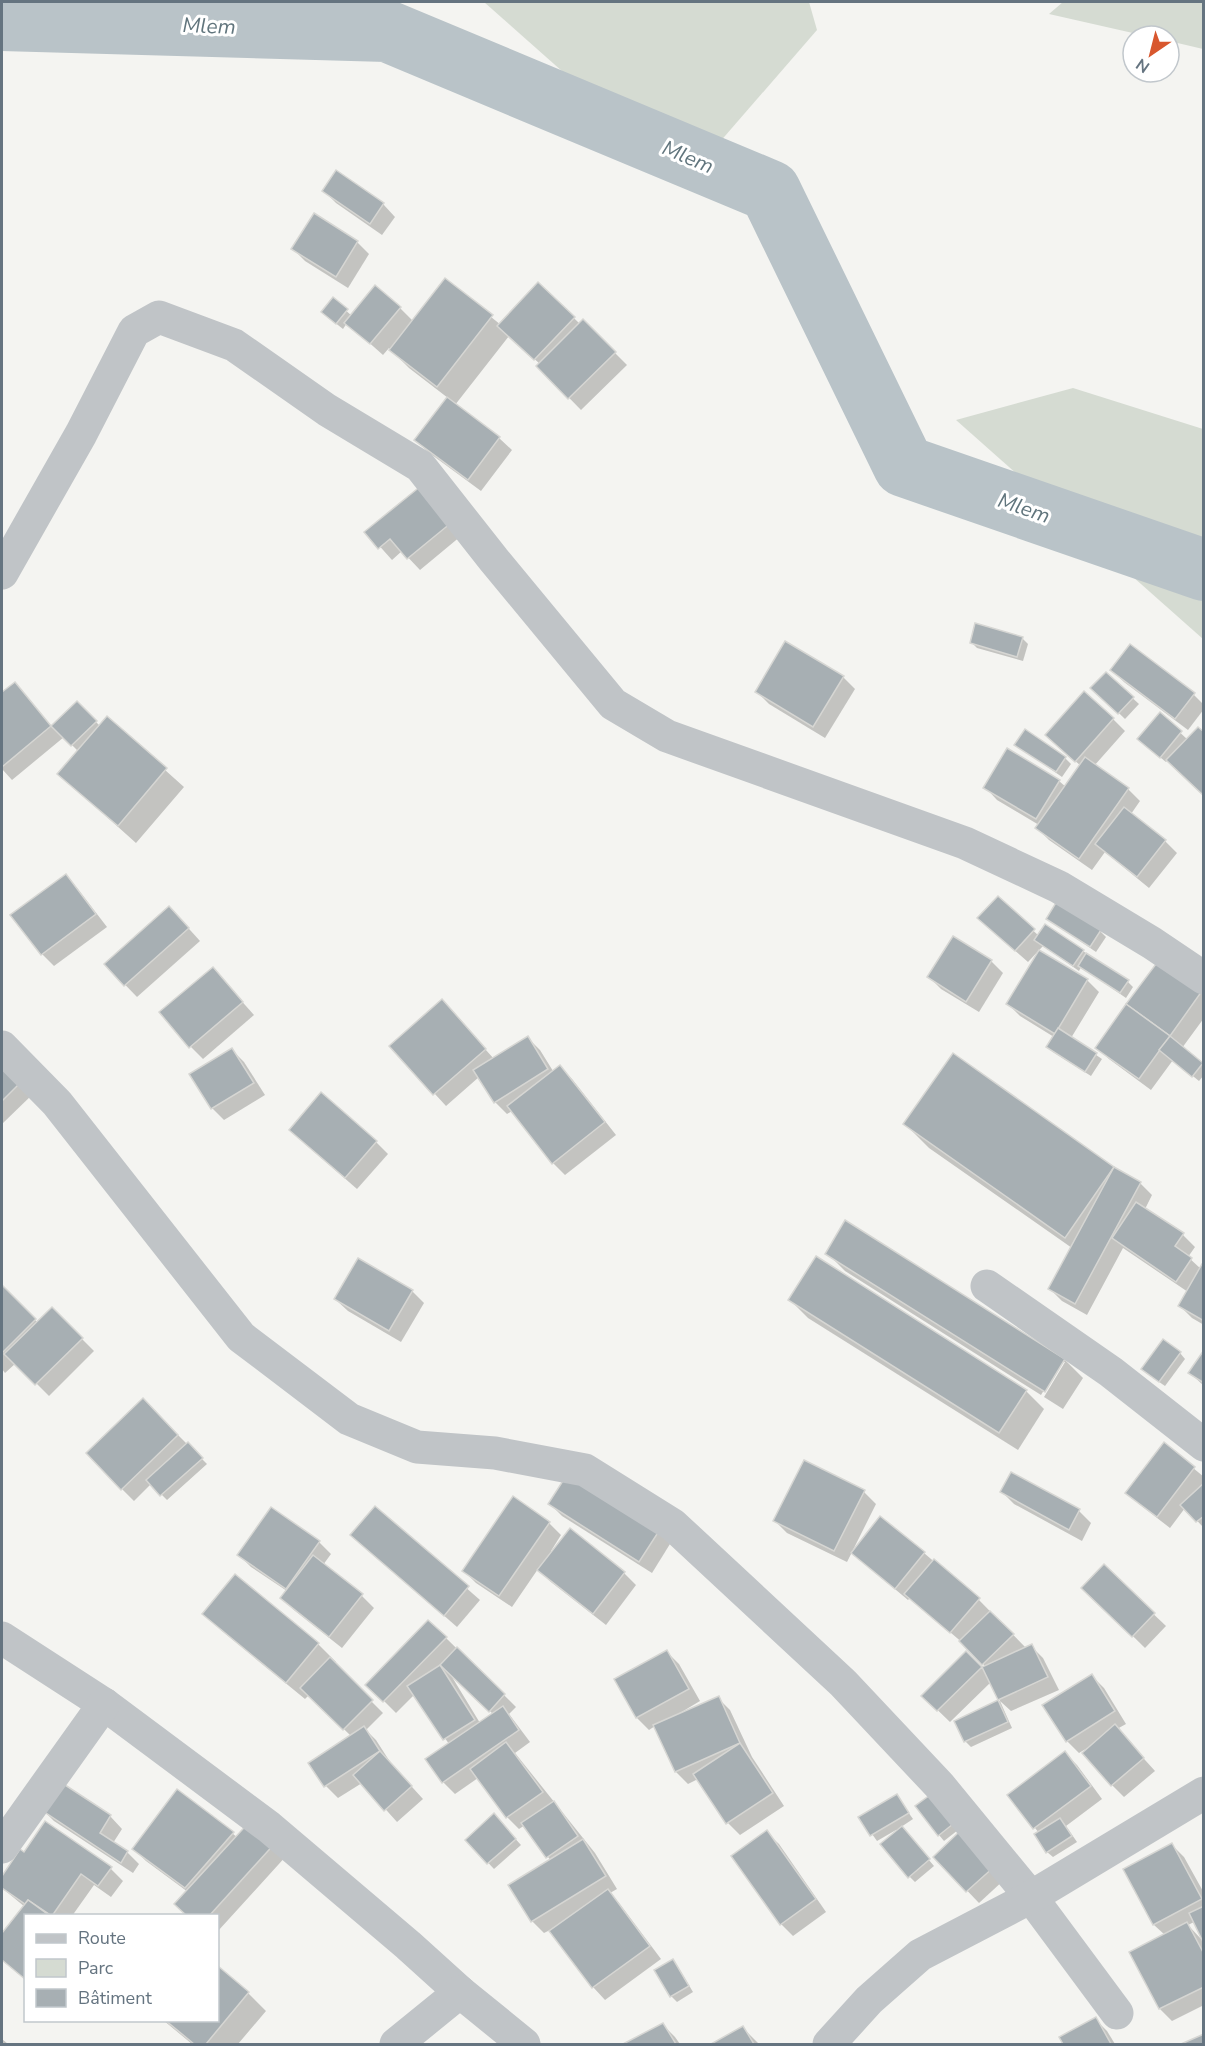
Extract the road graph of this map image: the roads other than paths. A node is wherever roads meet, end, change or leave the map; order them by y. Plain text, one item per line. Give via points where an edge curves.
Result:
1 (2, 573) edge
2 (1203, 978) edge
3 (2, 1047) edge
4 (987, 1286) dead end
5 (1203, 1445) edge
6 (2, 1638) edge
7 (104, 1704) junction
8 (1203, 1793) edge
9 (2, 1847) edge
10 (1031, 1897) junction
11 (460, 1992) junction
12 (1117, 2013) dead end
13 (396, 2044) edge
14 (524, 2044) edge
15 (829, 2044) edge

1 - 2 street via 134,331 159,317 234,345 327,410 420,466 613,704 667,736 965,843 1059,886
3 - 10 street via 57,1103 241,1337 349,1419 417,1447 495,1453 585,1470 673,1525 843,1683 939,1785
4 - 5 street via 1111,1372
6 - 7 street
7 - 9 street
7 - 11 street via 269,1827
8 - 10 street
10 - 12 street
10 - 15 street via 920,1955 869,2000
11 - 13 street
11 - 14 street

